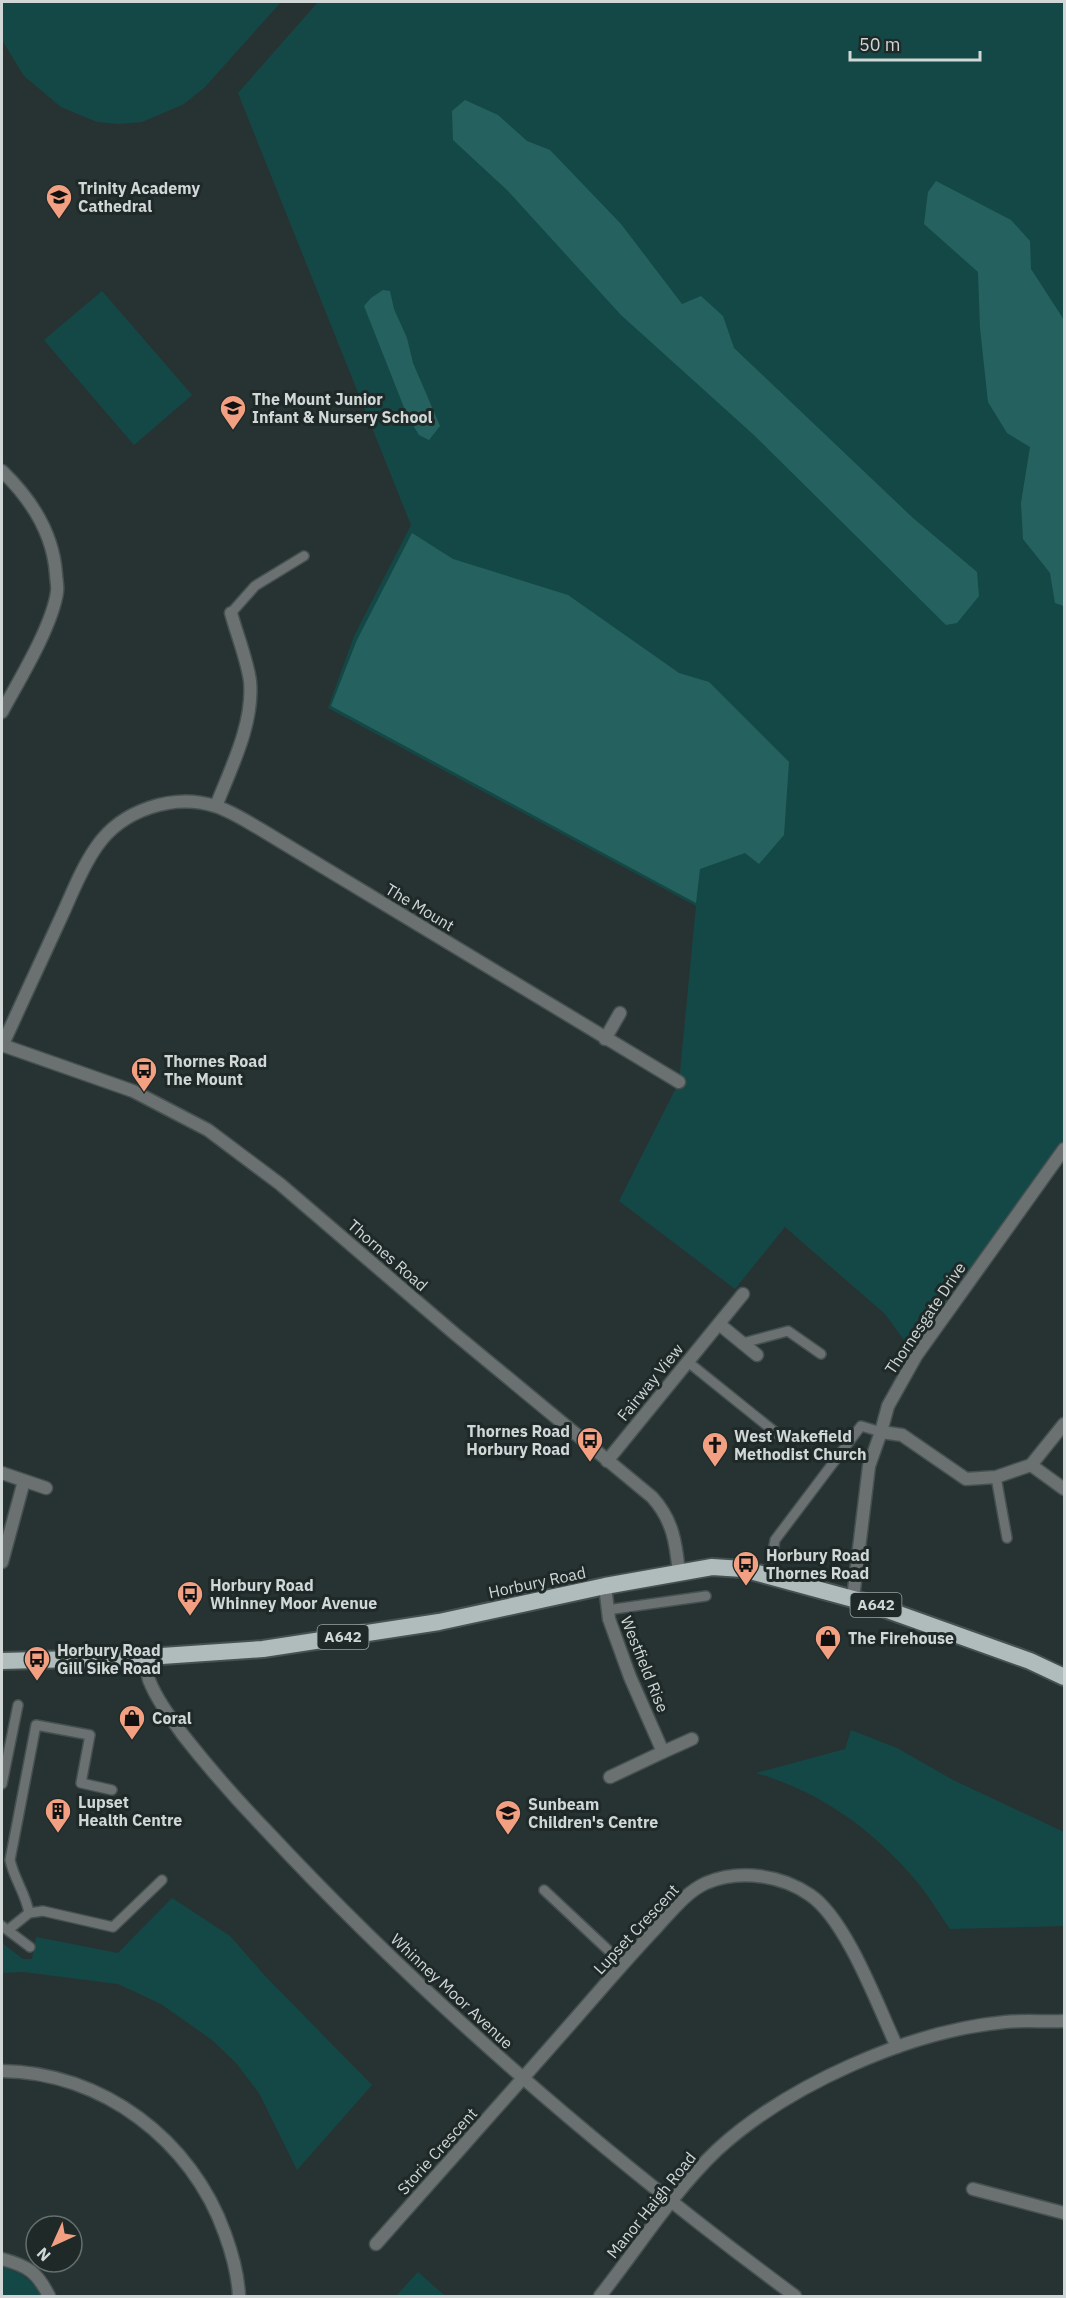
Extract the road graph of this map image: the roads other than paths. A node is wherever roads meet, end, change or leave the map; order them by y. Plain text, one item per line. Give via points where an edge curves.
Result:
1 (2, 471) edge
2 (304, 556) dead end
3 (231, 613) joint
4 (2, 712) edge
5 (216, 806) junction
6 (620, 1013) dead end
7 (605, 1039) junction
8 (2, 1045) edge
9 (679, 1082) dead end
10 (1065, 1149) edge
11 (743, 1294) dead end
12 (719, 1324) junction
13 (742, 1343) junction
14 (821, 1354) dead end
15 (758, 1355) dead end
16 (688, 1362) junction
17 (1065, 1424) edge
18 (881, 1432) junction
19 (780, 1436) dead end
20 (607, 1461) junction
21 (1032, 1465) junction
22 (2, 1473) edge
23 (996, 1477) junction
24 (24, 1481) junction
25 (46, 1488) dead end
26 (1065, 1489) edge
27 (1007, 1538) dead end
28 (2, 1562) edge
29 (679, 1573) junction
30 (770, 1576) junction
31 (604, 1586) junction
32 (706, 1596) dead end
33 (853, 1598) junction
34 (607, 1610) junction
35 (147, 1657) junction
36 (2, 1662) edge
37 (1065, 1677) edge
38 (18, 1705) dead end
39 (692, 1739) dead end
40 (663, 1752) junction
41 (5, 1753) edge
42 (610, 1777) dead end
43 (2, 1784) edge
44 (112, 1790) dead end
45 (162, 1880) dead end
46 (544, 1890) dead end
47 (29, 1913) junction
48 (5, 1928) edge
49 (30, 1947) dead end
50 (623, 1964) junction
51 (1065, 2021) edge
52 (897, 2047) junction
53 (2, 2072) edge
54 (522, 2079) junction
55 (973, 2189) dead end
56 (671, 2202) junction
57 (1065, 2213) edge
58 (376, 2244) dead end
59 (2, 2259) edge
60 (49, 2296) edge
61 (239, 2296) edge
62 (600, 2296) edge
63 (795, 2296) edge

1 - 4 street via 32,505 45,529 54,555 57,591 35,651
2 - 3 lane via 255,586
3 - 5 street via 250,681 249,703 237,752
5 - 7 street, The Mount
5 - 8 street, The Mount via 176,802 155,806 128,818 107,834 76,886
6 - 7 street
7 - 9 street, The Mount
8 - 20 street, Thornes Road via 133,1091 208,1130 280,1184
10 - 18 street, Thornesgate Drive via 916,1356 888,1406
11 - 12 street, Fairway View
12 - 13 street
12 - 16 street, Fairway View
13 - 14 lane via 788,1331
13 - 15 street
16 - 19 lane
16 - 20 street, Fairway View
17 - 21 street
18 - 23 street via 902,1435 966,1479
18 - 30 lane via 861,1426 831,1464 775,1540
18 - 33 street, Thornesgate Drive via 869,1466
20 - 29 street, Thornes Road via 664,1510 676,1542
21 - 23 street
21 - 26 street
22 - 24 street
23 - 27 lane
24 - 25 street
24 - 28 street
29 - 30 highway, Horbury Road / A642 via 712,1567
29 - 31 highway, Horbury Road / A642
30 - 33 highway, Horbury Road / A642
31 - 34 street, Westfield Rise
31 - 35 highway, Horbury Road / A642 via 439,1622 263,1649
32 - 34 lane
33 - 37 highway, Horbury Road / A642
34 - 40 street, Westfield Rise via 630,1677
35 - 36 highway, Horbury Road / A642
35 - 54 street, Whinney Moor Avenue via 148,1678 162,1707 208,1767 319,1887
38 - 41 lane
39 - 40 street
40 - 42 street
41 - 43 lane
44 - 47 lane via 81,1783 90,1736 36,1725 10,1860
45 - 47 lane via 112,1927 43,1911
46 - 50 lane
47 - 48 lane
48 - 49 lane
50 - 52 street, Lupset Crescent via 683,1899 706,1883 733,1876 766,1876 792,1884 826,1909 843,1932
50 - 54 street, Lupset Crescent
51 - 52 street, Manor Haigh Road via 1005,2022
52 - 56 street, Manor Haigh Road via 804,2088 754,2122 717,2150
53 - 61 street via 43,2075 81,2086 116,2102 177,2150 201,2181 219,2216 232,2253
54 - 56 street, Whinney Moor Avenue
54 - 58 street, Storie Crescent
55 - 57 street
56 - 62 street, Manor Haigh Road
56 - 63 street, Whinney Moor Avenue
59 - 60 street via 23,2265 40,2279

